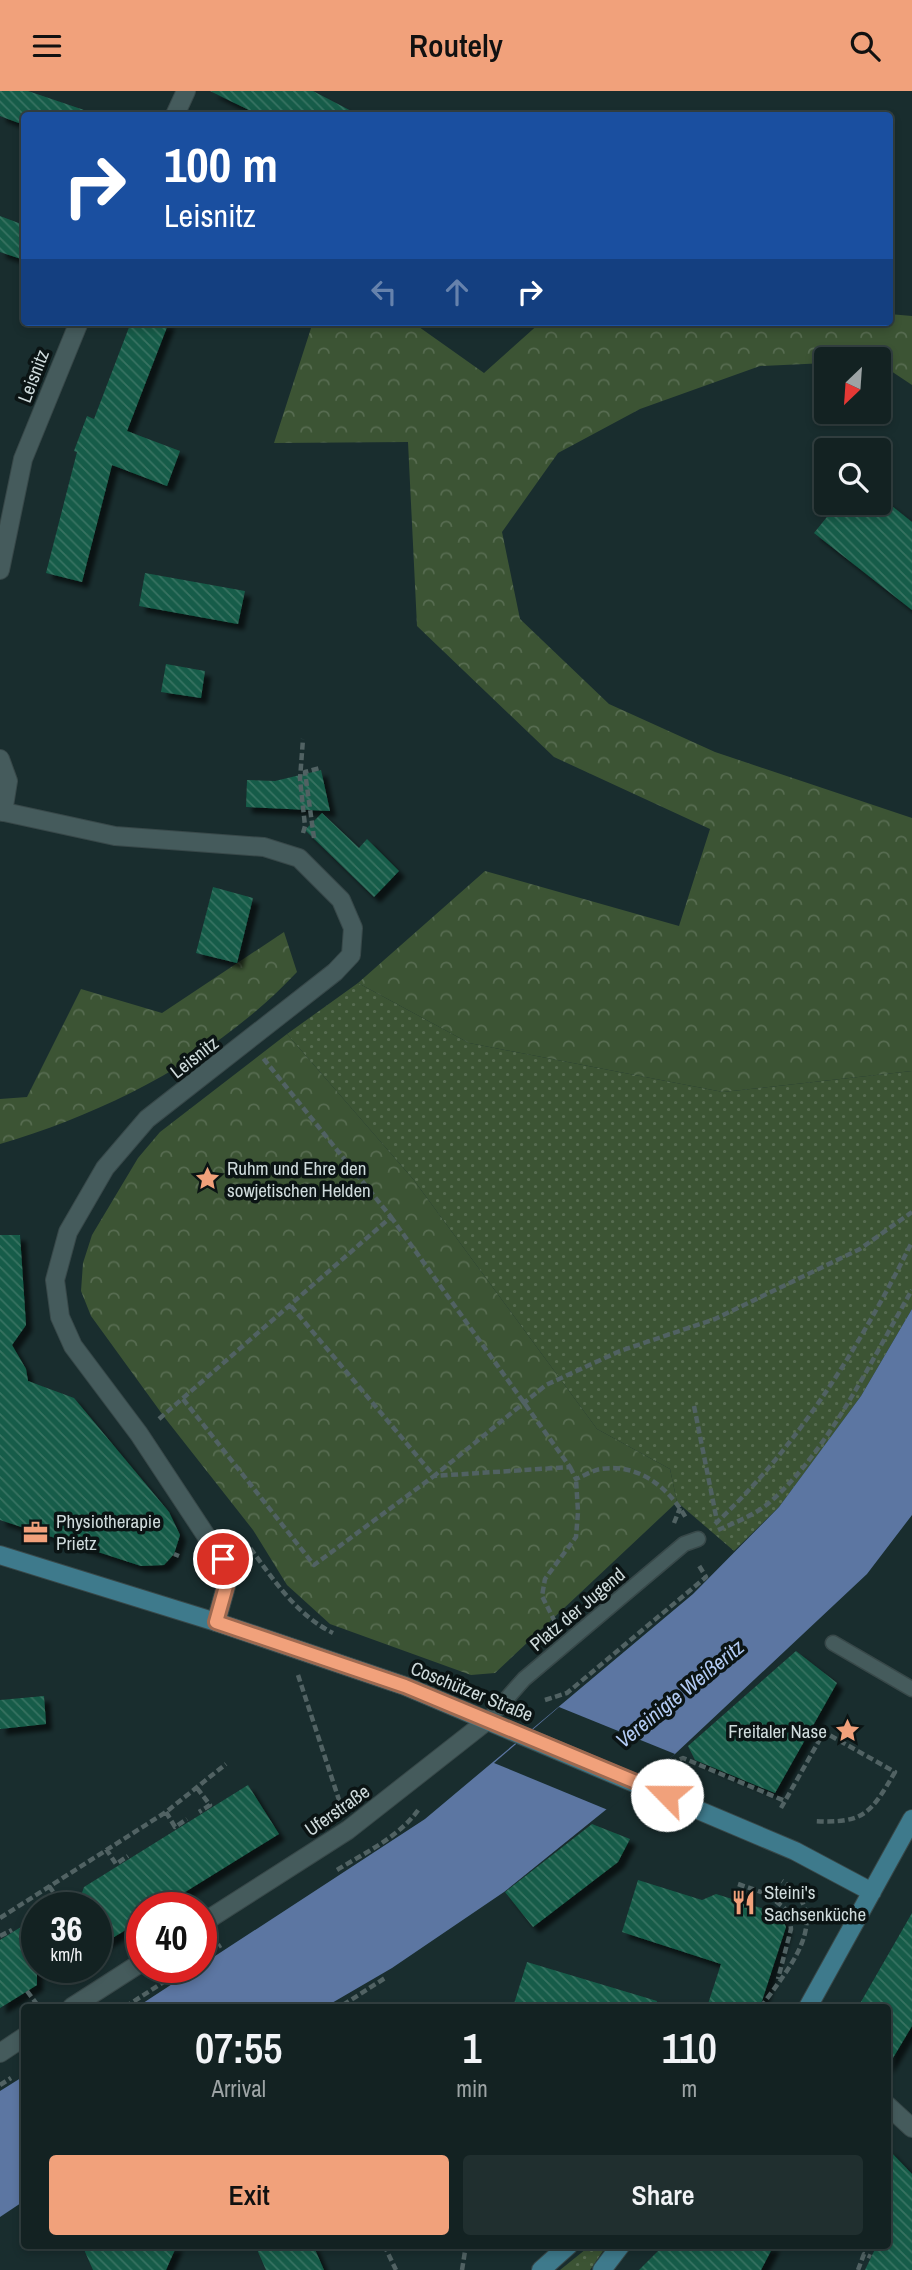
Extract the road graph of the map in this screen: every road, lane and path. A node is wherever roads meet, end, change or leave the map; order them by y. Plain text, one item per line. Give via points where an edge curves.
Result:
1 (186, 91) edge
2 (176, 112) edge
3 (77, 326) edge
4 (0, 570) edge
5 (303, 739) dead end
6 (0, 759) edge
7 (320, 768) dead end
8 (1, 811) edge
9 (303, 831) dead end
10 (314, 838) dead end
11 (257, 1050) dead end
12 (912, 1212) edge
13 (391, 1217) junction
14 (912, 1242) edge
15 (912, 1290) edge
16 (291, 1306) junction
17 (183, 1399) junction
18 (525, 1401) junction
19 (694, 1406) dead end
20 (139, 1434) junction
21 (570, 1467) junction
22 (434, 1476) junction
23 (576, 1479) junction
24 (718, 1521) junction
25 (244, 1541) dead end
26 (691, 1541) junction
27 (0, 1555) edge
28 (216, 1622) junction
29 (341, 1636) dead end
30 (833, 1643) dead end
31 (564, 1645) junction
32 (298, 1674) dead end
33 (912, 1689) edge
34 (545, 1700) dead end
35 (488, 1720) junction
36 (670, 1763) dead end
37 (226, 1765) dead end
38 (197, 1787) junction
39 (785, 1801) junction
40 (781, 1808) dead end
41 (166, 1812) junction
42 (199, 1812) dead end
43 (342, 1812) dead end
44 (187, 1819) dead end
45 (912, 1819) edge
46 (814, 1821) dead end
47 (106, 1849) junction
48 (128, 1856) dead end
49 (782, 1881) dead end
50 (738, 1884) dead end
51 (50, 1886) junction
52 (54, 1892) edge
53 (873, 1892) junction
54 (217, 1914) edge
55 (0, 1919) edge
56 (12, 1930) dead end
57 (0, 1936) edge
58 (126, 1972) edge
59 (385, 1978) dead end
60 (162, 1983) edge
61 (777, 1984) junction
62 (27, 1991) dead end
63 (37, 2004) edge
64 (77, 2004) edge
65 (130, 2004) edge
66 (346, 2004) edge
67 (763, 2004) edge
68 (810, 2004) edge
69 (21, 2040) edge
70 (0, 2053) edge
71 (891, 2109) edge
72 (912, 2128) edge
73 (386, 2249) edge
74 (465, 2249) edge
75 (565, 2249) edge
76 (618, 2249) edge
77 (871, 2257) dead end
78 (396, 2270) edge
79 (462, 2270) edge
80 (541, 2270) edge
81 (602, 2270) edge
82 (858, 2270) edge

1 - 2 street
3 - 4 street, Leisnitz via 23,459
5 - 9 path
6 - 8 street, Leisnitz via 8,781
7 - 10 path via 305,772
8 - 20 street, Leisnitz via 115,836 264,847 299,858 341,901 353,928 351,955 335,972 147,1119 105,1168 68,1233 55,1280 60,1317 72,1346
11 - 13 path
12 - 18 path via 860,1249 715,1319 620,1351 546,1385
13 - 16 path
13 - 18 path
14 - 24 path via 835,1378 783,1453
15 - 26 path via 855,1392 793,1480 758,1510
16 - 17 path
16 - 22 path
17 - 20 path
17 - 22 path via 314,1565
18 - 21 path
18 - 22 path
19 - 24 path
20 - 28 street, Leisnitz via 230,1572
21 - 22 path
21 - 23 path
23 - 26 path via 601,1469 646,1475 668,1492
23 - 31 path via 576,1537 545,1579 542,1596
24 - 26 path
25 - 29 path via 292,1603 315,1623
26 - 31 lane, Platz der Jugend
26 - 34 path via 706,1577 567,1693
27 - 28 street, Coschützer Straße
28 - 35 street, Coschützer Straße via 352,1667
30 - 33 lane
31 - 35 lane, Platz der Jugend via 516,1686
32 - 43 path
35 - 53 street, Coschützer Straße via 795,1851
35 - 54 street, Uferstraße via 348,1830
36 - 39 path via 683,1758
37 - 38 path
38 - 41 path
38 - 42 path via 209,1805
39 - 40 path
39 - 46 path via 824,1732 895,1772 874,1807 849,1821
41 - 44 path via 175,1827
41 - 47 path
45 - 53 street
47 - 48 path via 116,1864
47 - 51 path
49 - 61 path via 804,1902 806,1917 799,1953
50 - 61 path via 767,1894 789,1912 791,1929
51 - 52 path
51 - 55 path
53 - 68 street
56 - 57 path
58 - 64 street
59 - 66 path
60 - 65 path
61 - 67 path
62 - 63 path
69 - 70 street
71 - 72 street
73 - 78 path
74 - 79 path
75 - 80 street
76 - 81 street
77 - 82 path via 864,2254

